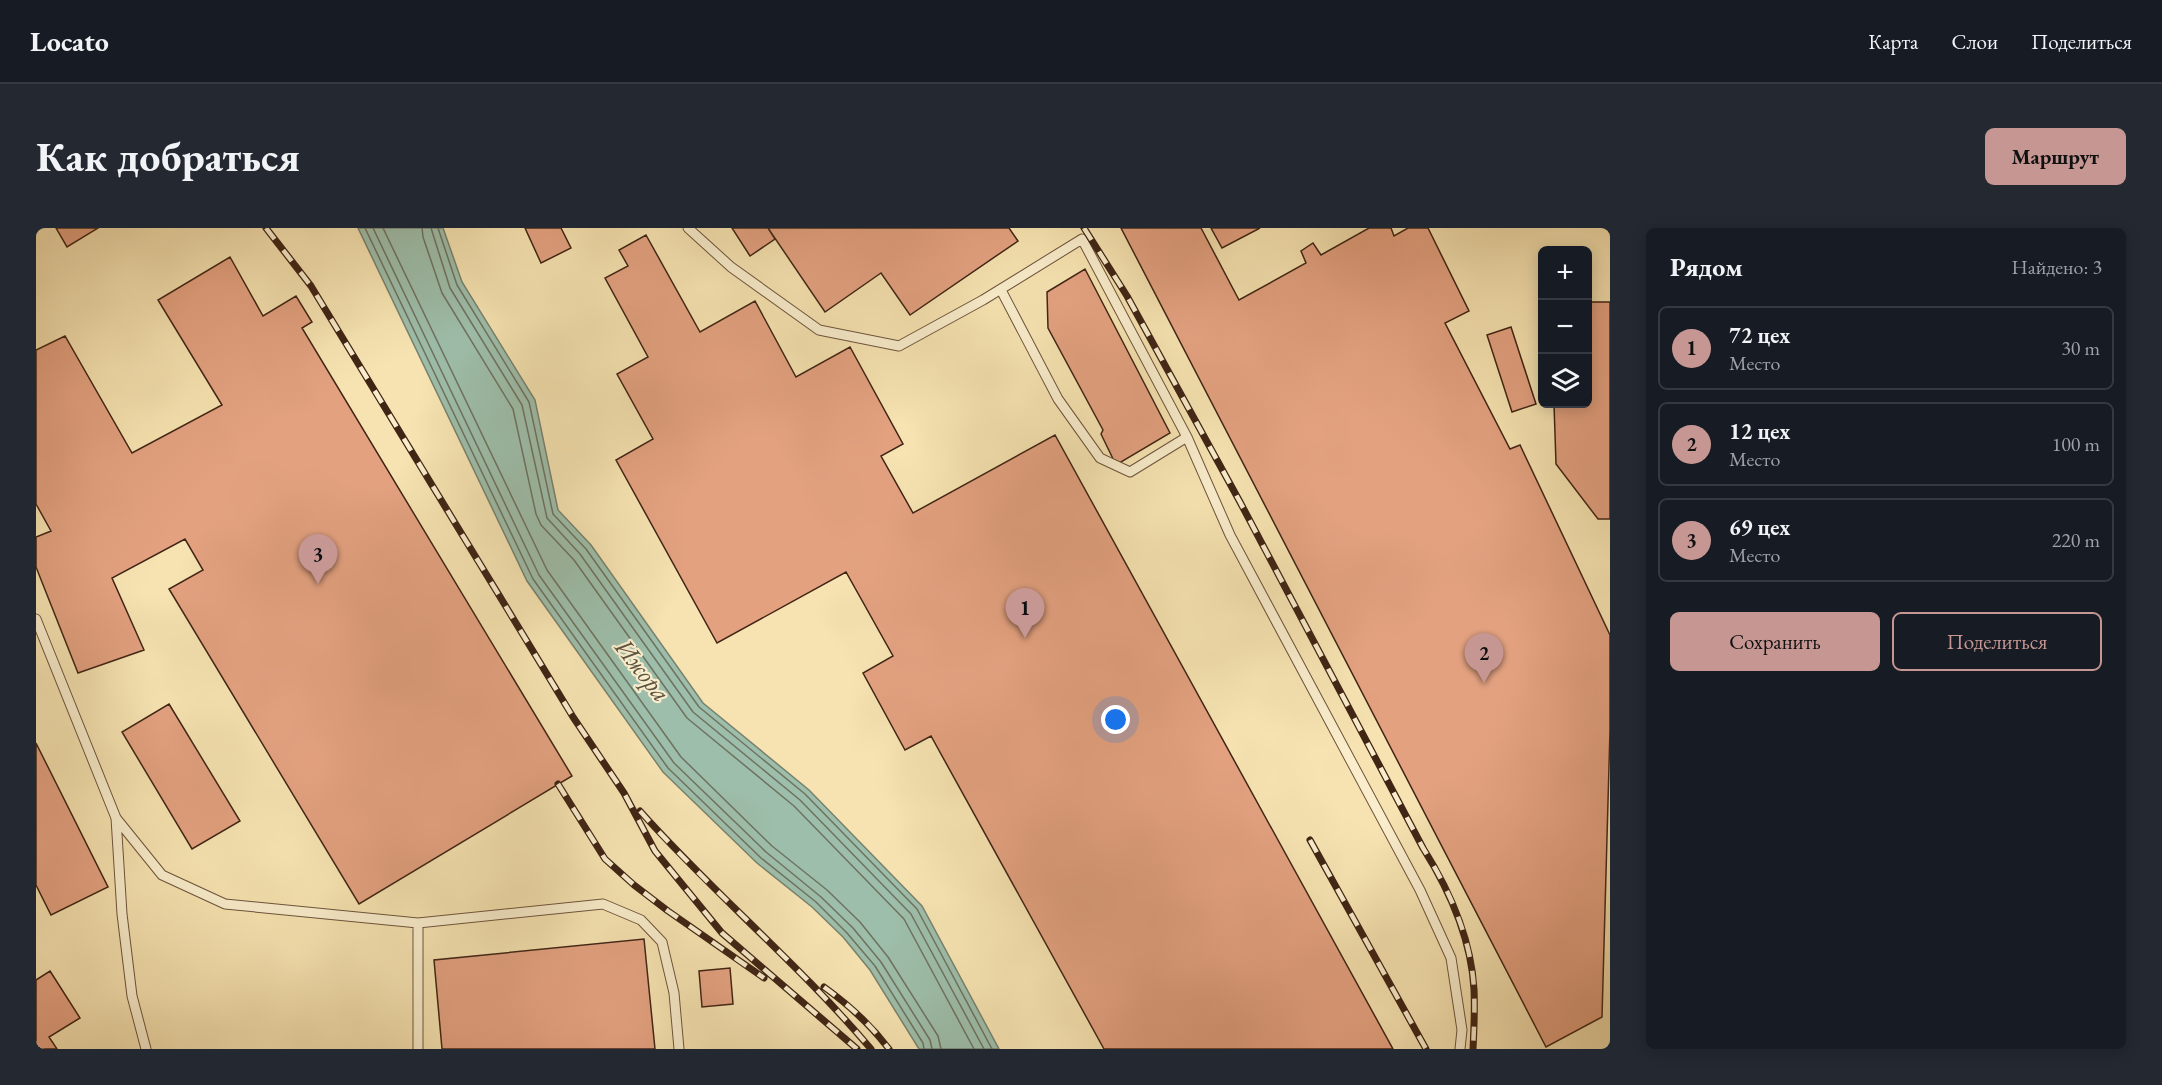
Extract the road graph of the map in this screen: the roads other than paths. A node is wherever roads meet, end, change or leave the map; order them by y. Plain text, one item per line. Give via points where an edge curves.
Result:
1 (688, 228) edge
2 (1001, 290) junction
3 (1187, 436) junction
4 (36, 619) edge
5 (116, 818) junction
6 (418, 923) junction
7 (146, 1049) edge
8 (418, 1049) edge
9 (679, 1049) edge
10 (1460, 1049) edge

1 - 2 lane via 731,267 819,330 830,333 898,346
2 - 3 lane via 1058,399 1100,458 1130,472
2 - 3 lane via 1082,239
3 - 10 lane via 1230,535 1420,890 1451,958 1462,1030
4 - 5 lane
5 - 6 lane via 162,875 225,903
5 - 7 lane via 132,996
6 - 8 lane
6 - 9 lane via 603,903 641,920 662,942 674,993

